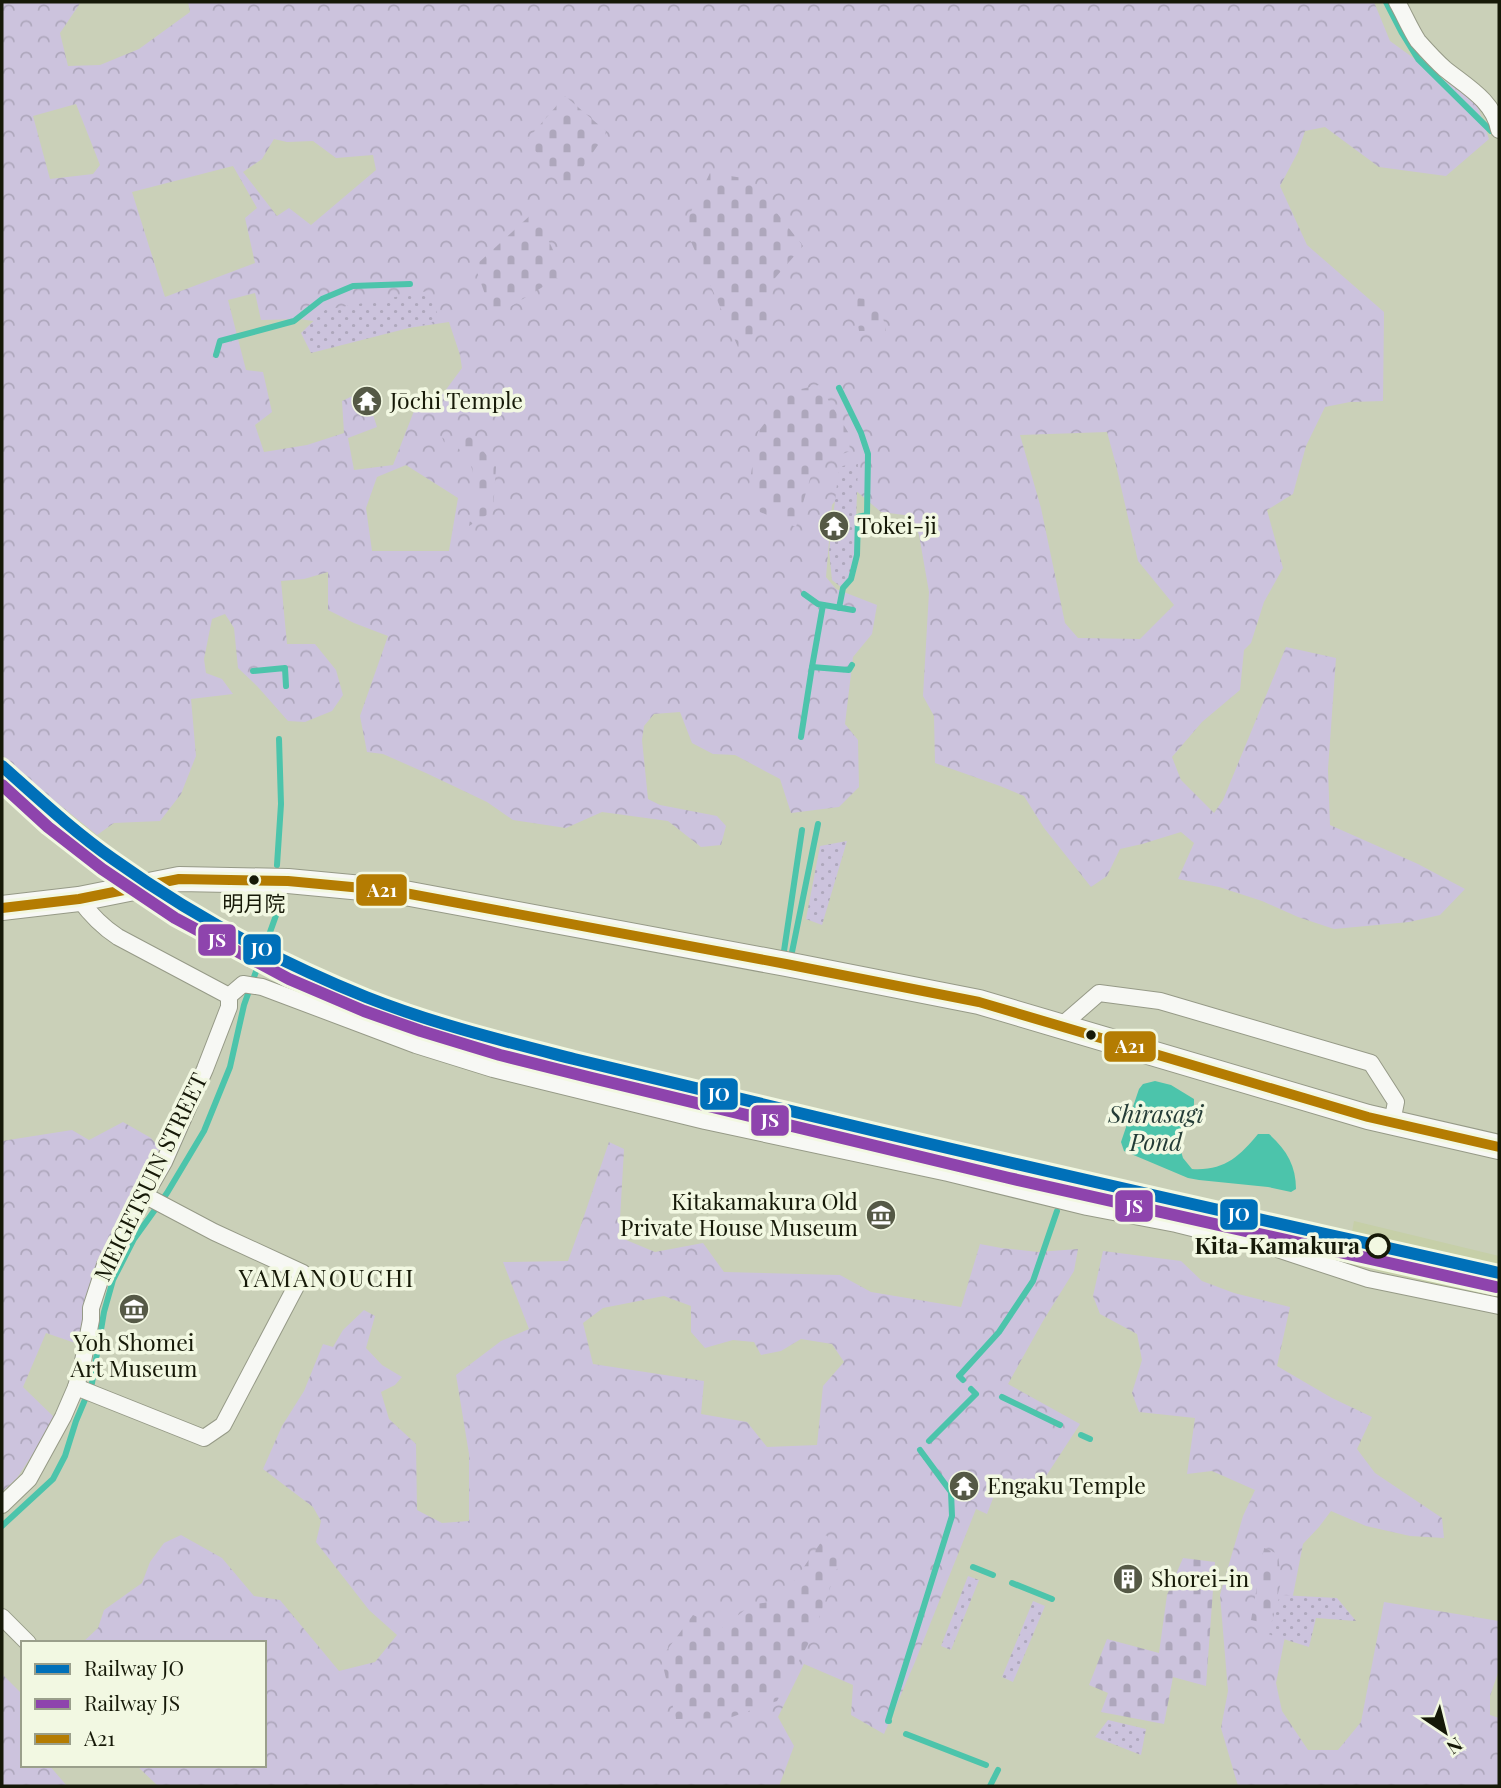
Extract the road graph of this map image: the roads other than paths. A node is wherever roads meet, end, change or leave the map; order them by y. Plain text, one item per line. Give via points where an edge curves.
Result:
1 (1397, 2) edge
2 (1499, 130) edge
3 (79, 899) junction
4 (2, 908) edge
5 (229, 996) junction
6 (1061, 1026) junction
7 (1392, 1122) junction
8 (1499, 1147) edge
9 (157, 1201) junction
10 (1499, 1306) edge
11 (85, 1391) junction
12 (2, 1505) edge
13 (2, 1617) edge
14 (25, 1641) edge

1 - 2 street via 1418,40 1483,101 1497,117
3 - 4 main road
3 - 5 street via 102,927
3 - 6 main road via 179,879 288,881 394,891 965,999
5 - 9 street, MEIGETSUIN STREET via 205,1069 164,1162
5 - 10 street via 243,984 262,987 493,1069 705,1121 1176,1224 1368,1279
6 - 7 main road
6 - 7 street via 1099,993 1116,994 1160,1001 1350,1056 1371,1063 1390,1092 1396,1102
7 - 8 main road
9 - 11 street, MEIGETSUIN STREET via 105,1265 91,1308 83,1361
9 - 11 street via 303,1273 223,1425 204,1438
11 - 12 street, MEIGETSUIN STREET via 29,1479
13 - 14 street

